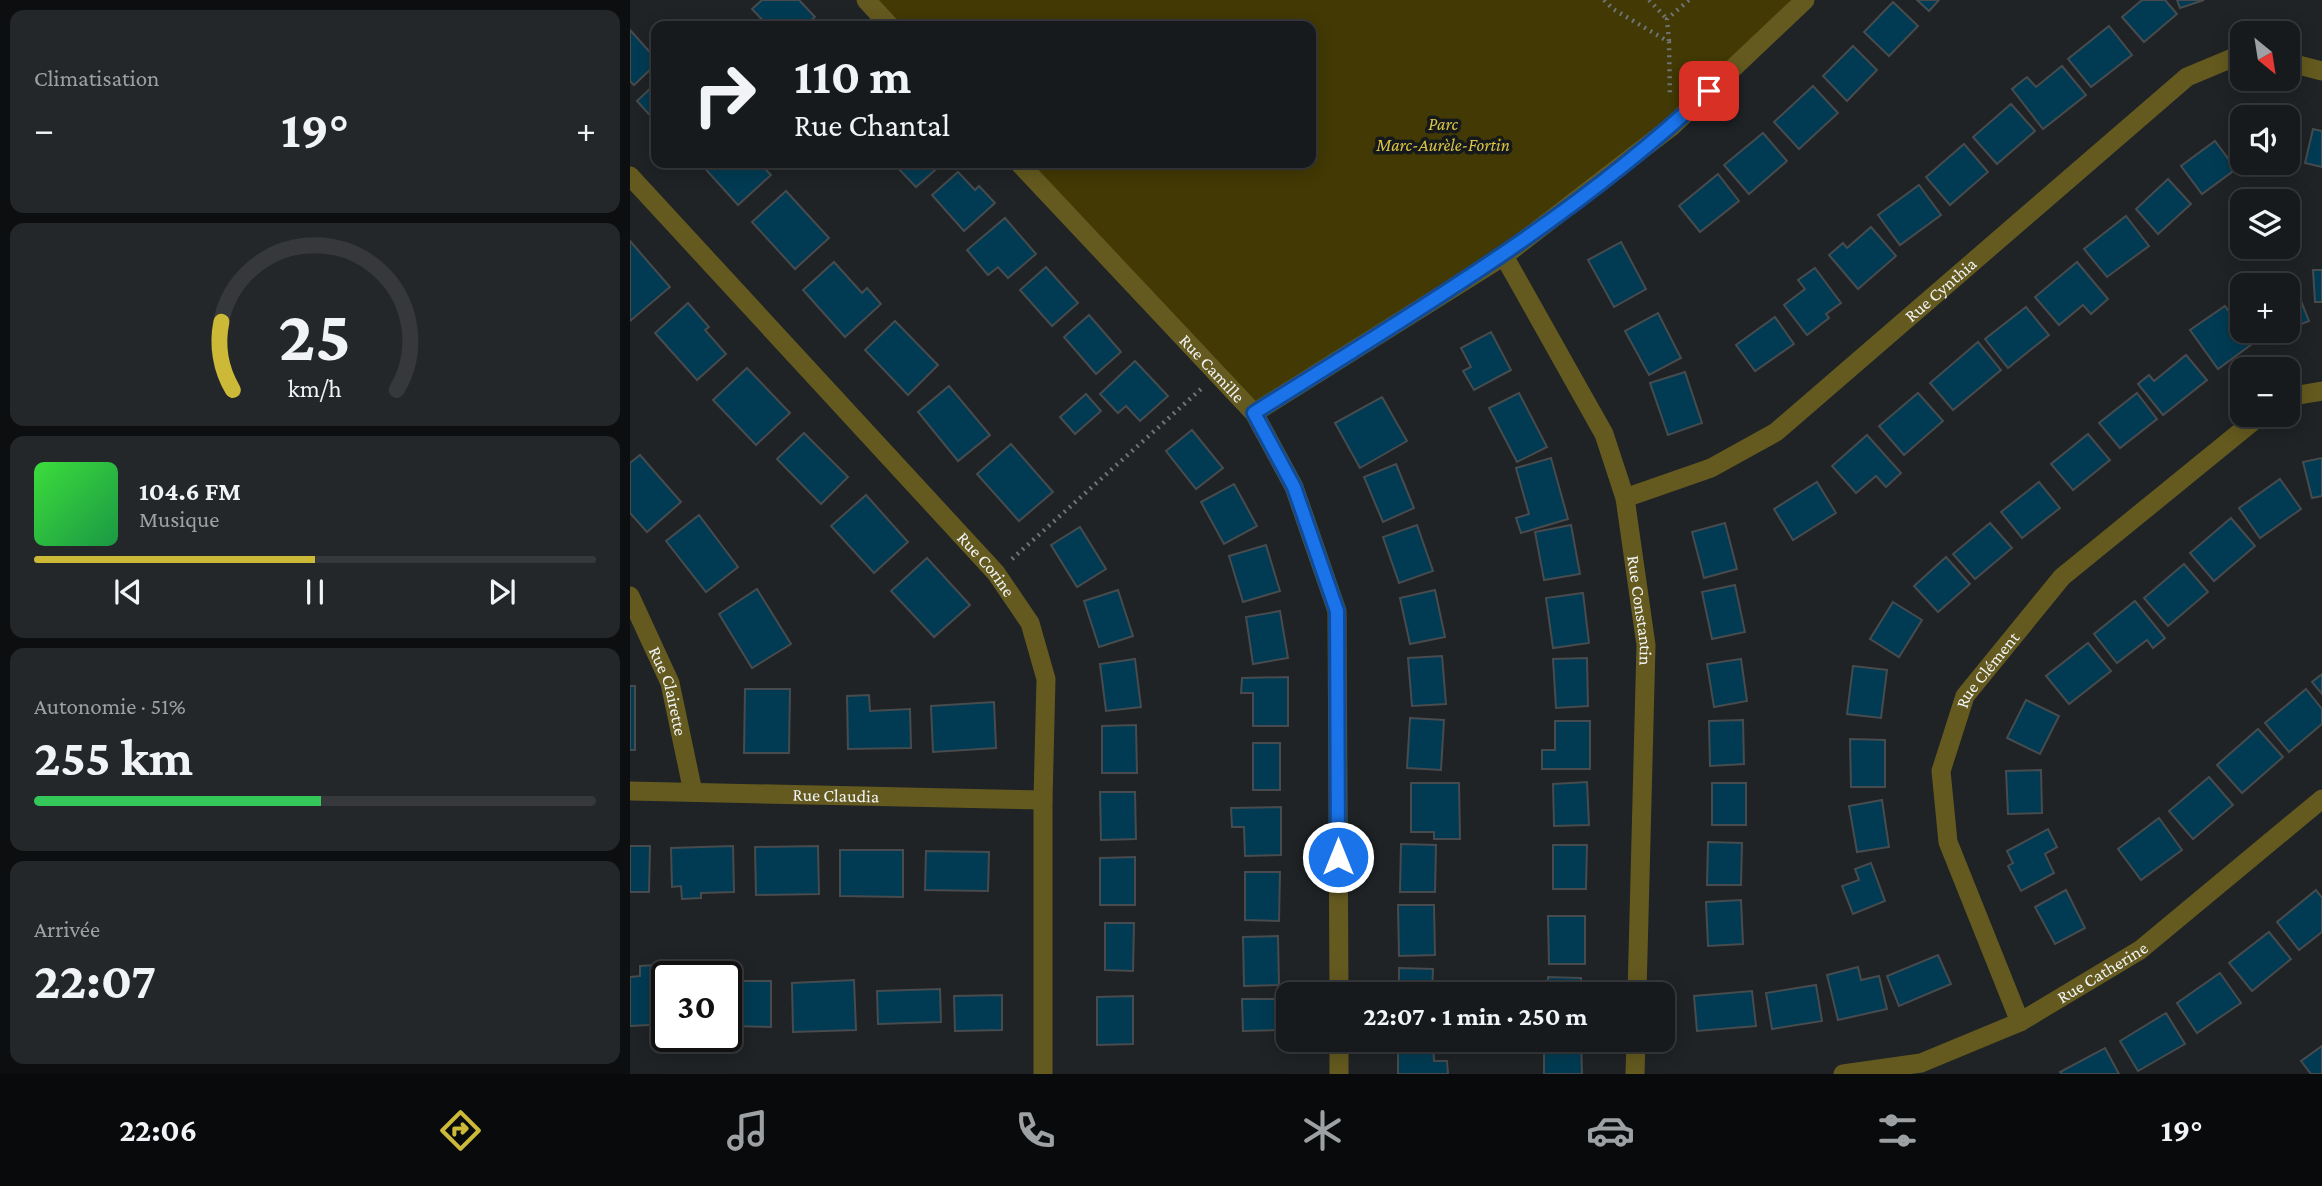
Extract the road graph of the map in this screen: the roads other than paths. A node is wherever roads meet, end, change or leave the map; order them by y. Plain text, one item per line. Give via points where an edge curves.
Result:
1 (866, 0) edge
2 (1805, 0) edge
3 (885, 21) edge
4 (2230, 59) edge
5 (2300, 65) edge
6 (2322, 71) edge
7 (1023, 168) edge
8 (630, 176) edge
9 (1504, 256) junction
10 (2322, 391) edge
11 (2300, 395) edge
12 (1254, 413) junction
13 (2246, 427) edge
14 (1625, 498) junction
15 (630, 596) edge
16 (630, 791) edge
17 (693, 792) junction
18 (2322, 799) edge
19 (1044, 800) junction
20 (1339, 982) edge
21 (1637, 982) edge
22 (2020, 1022) junction
23 (1339, 1052) edge
24 (1636, 1052) edge
25 (1043, 1074) edge
26 (1339, 1074) edge
27 (1635, 1074) edge
28 (1843, 1074) edge

1 - 3 street
2 - 9 street via 1671,127
4 - 14 street, Rue Cynthia via 2186,77 1776,432 1712,468
5 - 6 street
7 - 12 street, Rue Camille
8 - 19 street, Rue Corine via 996,573 1030,623 1046,679
9 - 12 street
9 - 14 street, Rue Constantin via 1604,434
10 - 11 street
12 - 20 street, Rue Camille via 1294,487 1337,611
13 - 22 street, Rue Clément via 2062,577 1965,696 1941,771 1948,842
14 - 21 street, Rue Constantin via 1646,645
15 - 17 street, Rue Clairette via 670,683
16 - 17 street, Rue Claudia
17 - 19 street, Rue Claudia
18 - 22 street, Rue Catherine via 2140,950
19 - 25 street, Rue Corine
22 - 28 street, Rue Catherine via 1922,1063
23 - 26 street
24 - 27 street

